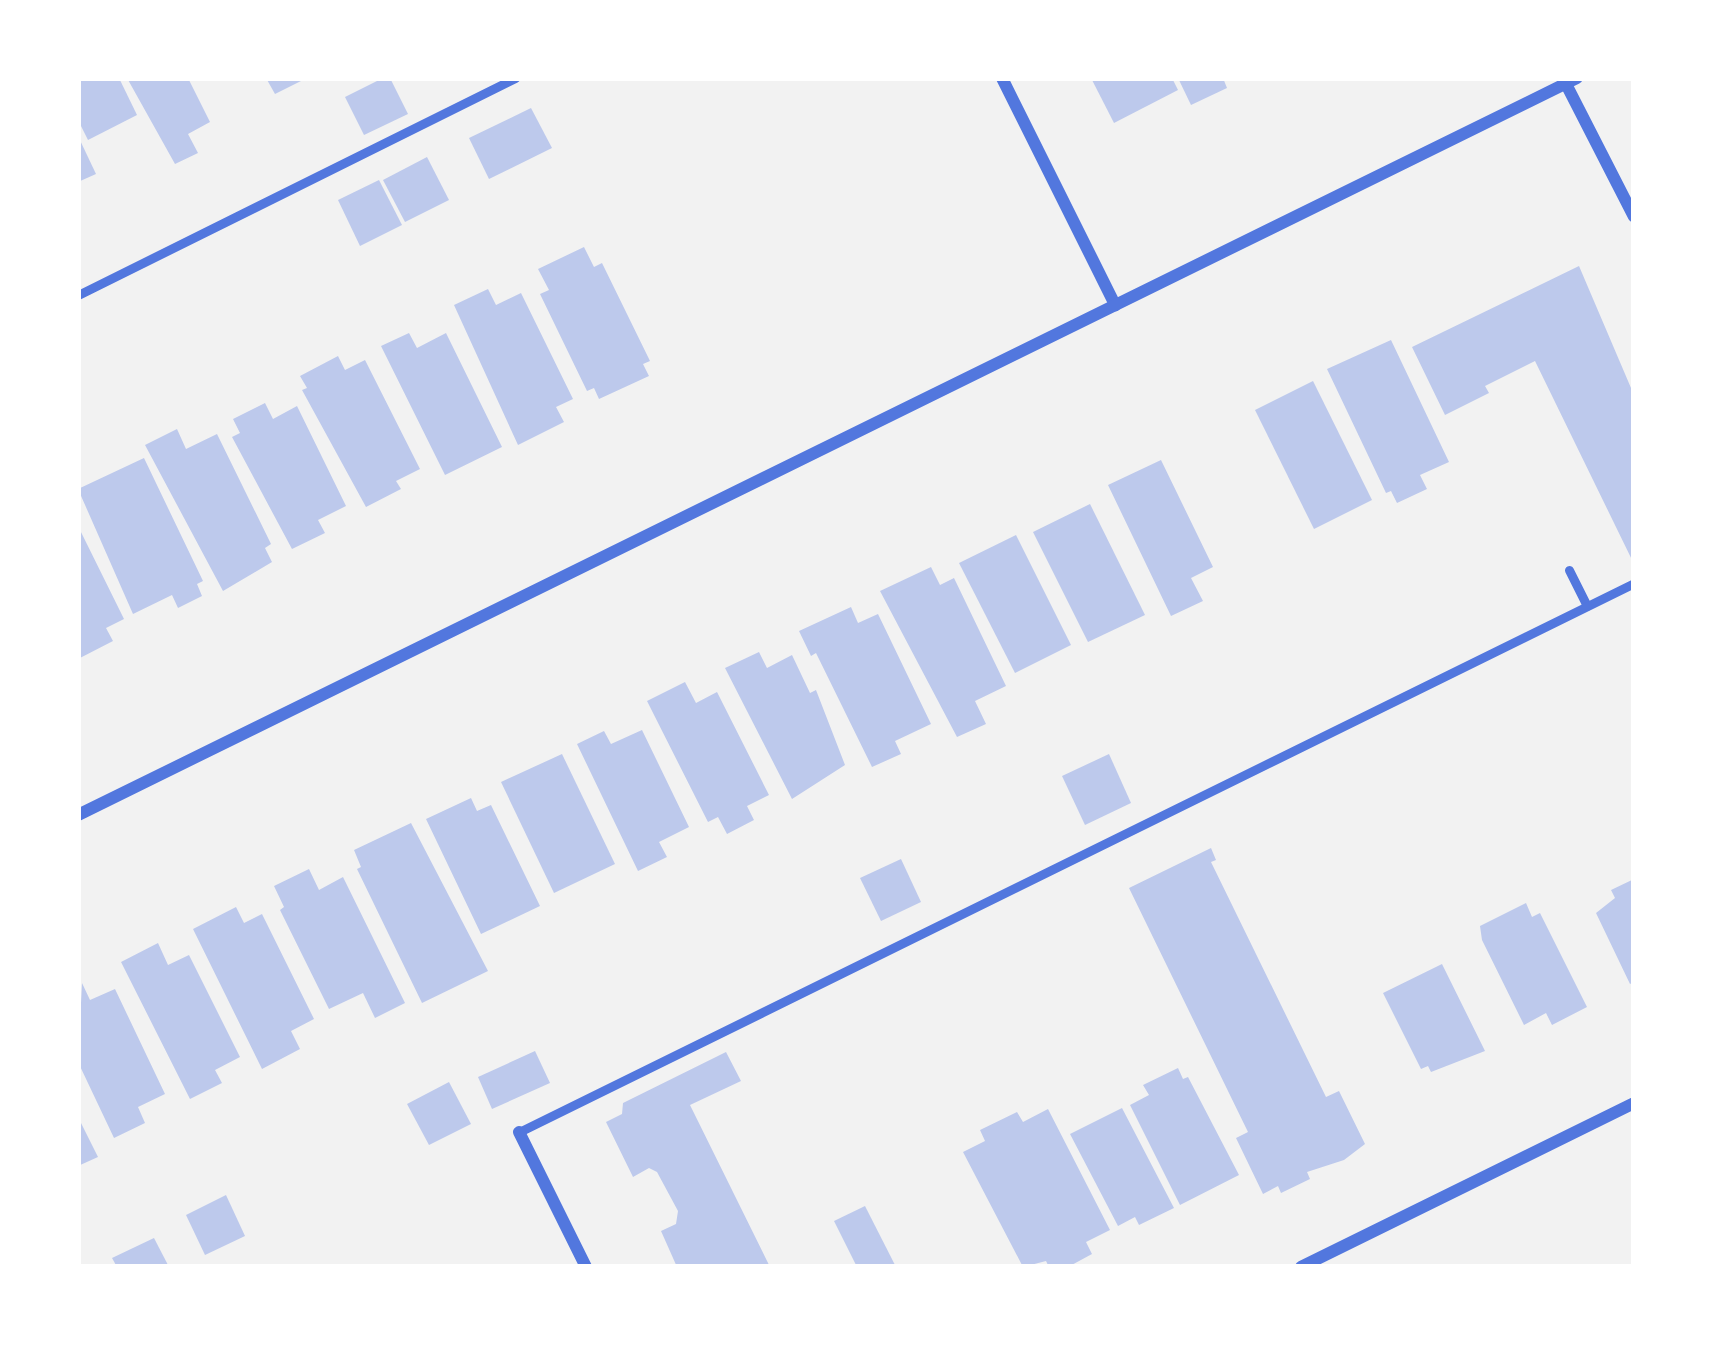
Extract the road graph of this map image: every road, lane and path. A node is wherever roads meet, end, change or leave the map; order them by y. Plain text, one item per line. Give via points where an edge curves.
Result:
1 (515, 78) edge
2 (1002, 78) edge
3 (1571, 81) edge
4 (1634, 218) edge
5 (78, 295) edge
6 (1115, 305) junction
7 (1570, 570) dead end
8 (1634, 583) edge
9 (1587, 606) junction
10 (78, 814) edge
11 (1634, 1103) edge
12 (519, 1132) joint
13 (586, 1267) edge
14 (1301, 1267) edge

1 - 5 lane
2 - 6 street
3 - 4 street
3 - 6 street
6 - 10 street
7 - 9 lane
8 - 9 lane
9 - 12 lane
11 - 14 street
12 - 13 street

